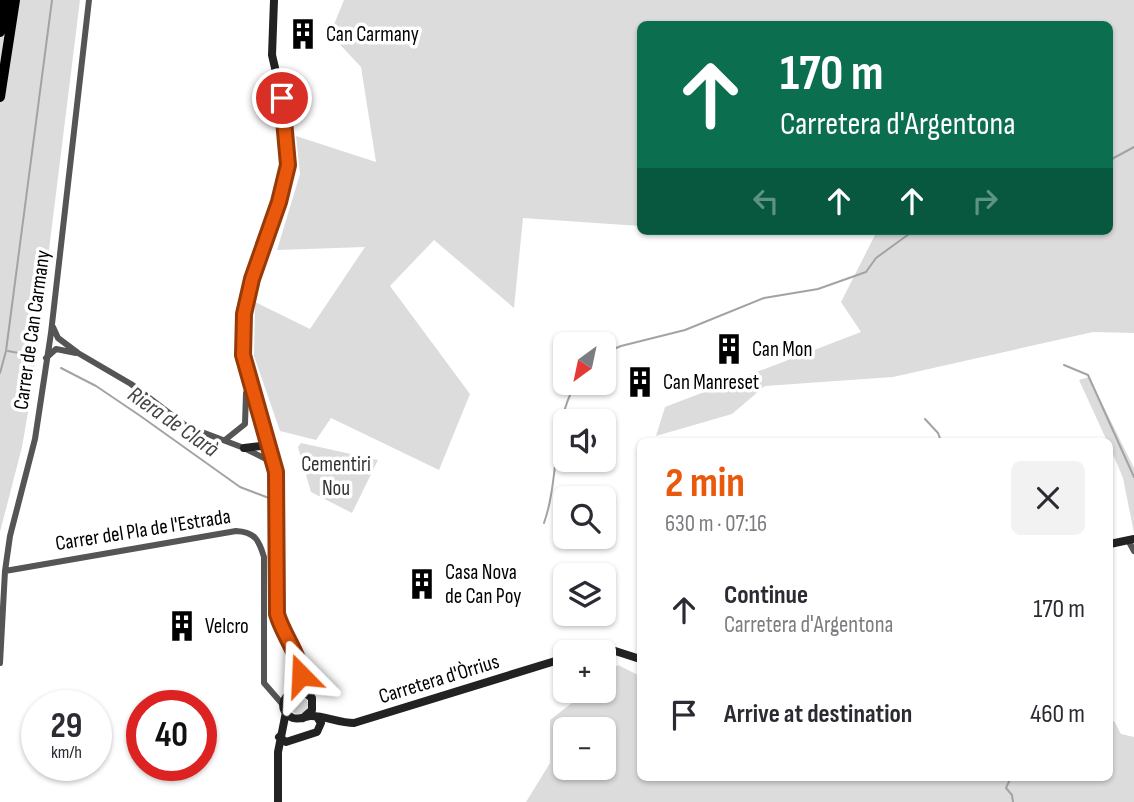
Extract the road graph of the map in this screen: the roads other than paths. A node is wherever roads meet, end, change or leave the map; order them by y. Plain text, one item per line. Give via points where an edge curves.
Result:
1 (5, 0) edge
2 (15, 0) edge
3 (89, 0) edge
4 (274, 0) edge
5 (0, 32) edge
6 (0, 97) edge
7 (52, 325) junction
8 (78, 353) junction
9 (46, 358) junction
10 (250, 386) junction
11 (225, 440) junction
12 (244, 447) junction
13 (271, 451) junction
14 (274, 463) junction
15 (1131, 540) edge
16 (1113, 543) edge
17 (1134, 551) edge
18 (5, 571) junction
19 (616, 651) edge
20 (637, 658) edge
21 (300, 662) junction
22 (553, 662) edge
23 (0, 663) edge
24 (268, 689) junction
25 (291, 692) junction
26 (312, 701) junction
27 (285, 709) junction
28 (300, 718) junction
29 (320, 718) junction
30 (280, 734) junction
31 (278, 802) edge

1 - 5 highway
2 - 6 highway
3 - 7 street, Carrer de Can Carmany
4 - 10 street via 272,55 282,98 288,165 244,314 243,355
7 - 8 street via 58,338
7 - 9 street, Carrer de Can Carmany
8 - 9 street via 56,349
8 - 11 street via 131,384 186,426
9 - 18 street, Carrer de Can Carmany via 35,439
10 - 11 street via 245,424
10 - 13 street
11 - 12 street
12 - 13 street
12 - 14 street
13 - 14 street
14 - 21 street via 277,614
15 - 16 street
15 - 17 street
18 - 23 street, Carrer de Can Carmany
18 - 24 street, Carrer del Pla de l'Estrada via 248,531 259,540 264,557 263,670
19 - 20 street
21 - 25 street via 301,675
21 - 26 street via 308,674
22 - 29 street, Carretera d'Òrrius via 354,723
24 - 25 street
24 - 27 street
25 - 26 street via 303,691
25 - 27 street
26 - 28 street via 310,713
26 - 29 street
27 - 28 street
27 - 30 street
28 - 29 street, Carretera d'Òrrius
28 - 30 street
29 - 30 street via 317,732 286,742
30 - 31 street

